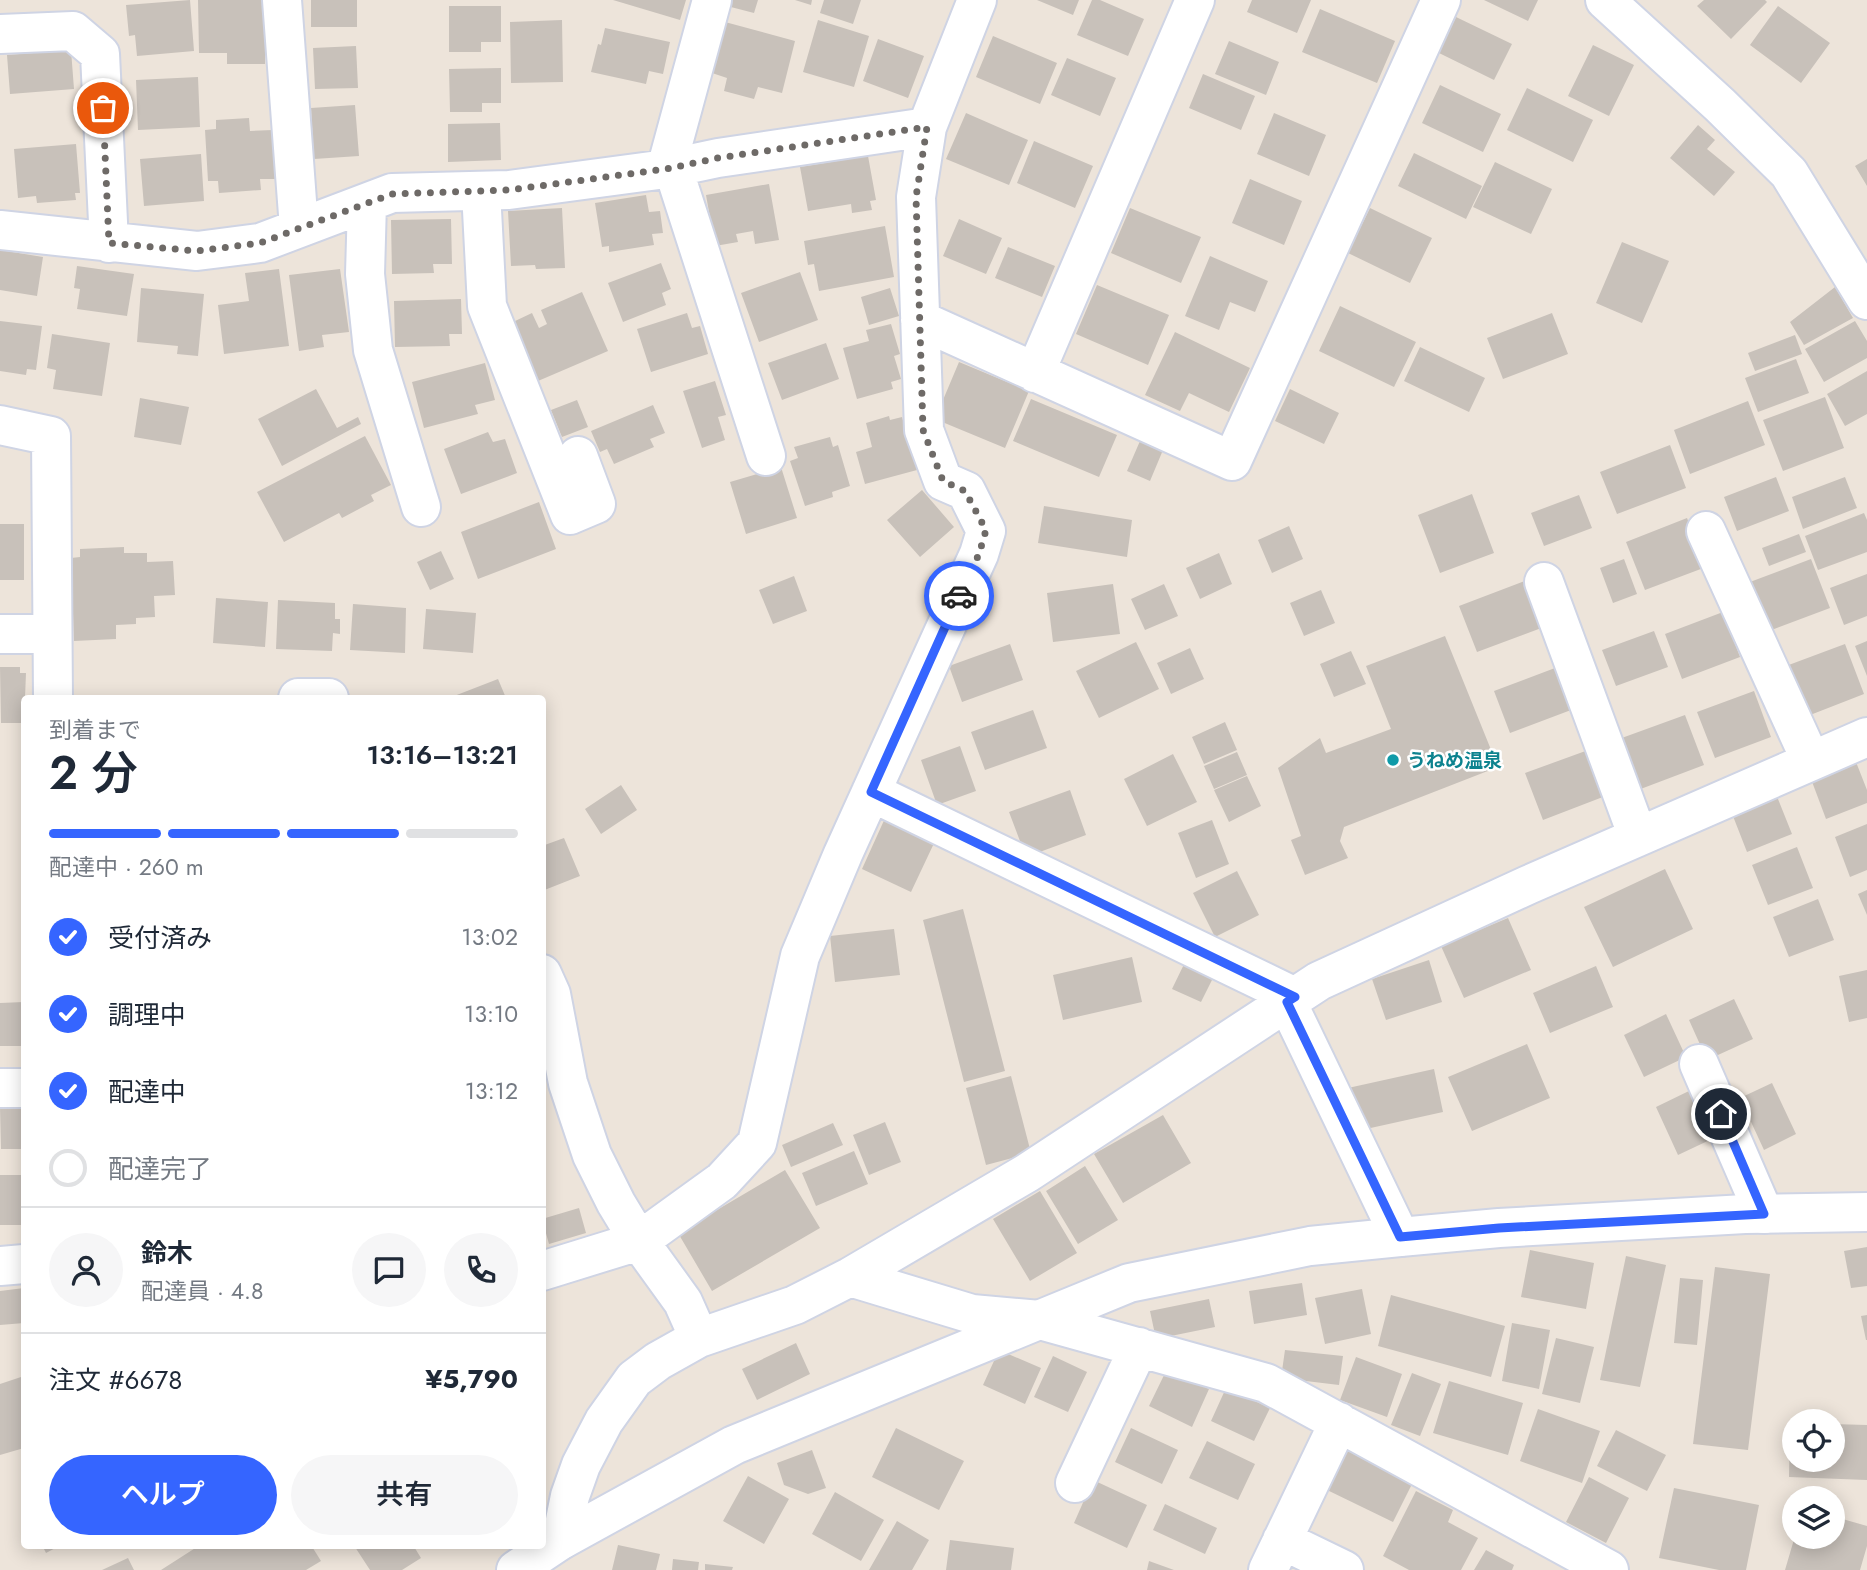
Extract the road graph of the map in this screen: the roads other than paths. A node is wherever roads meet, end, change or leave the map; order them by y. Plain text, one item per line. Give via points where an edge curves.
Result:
1 (282, 0) edge
2 (712, 0) edge
3 (977, 0) edge
4 (1195, 0) edge
5 (1441, 0) edge
6 (1605, 0) edge
7 (0, 34) edge
8 (927, 127) junction
9 (669, 168) junction
10 (481, 191) junction
11 (367, 203) junction
12 (299, 228) junction
13 (0, 230) edge
14 (109, 243) junction
15 (1867, 300) edge
16 (920, 320) junction
17 (1035, 373) junction
18 (0, 425) edge
19 (578, 456) dead end
20 (766, 457) dead end
21 (421, 507) dead end
22 (1706, 531) dead end
23 (1544, 582) dead end
24 (0, 635) edge
25 (52, 635) junction
26 (53, 695) edge
27 (1867, 737) edge
28 (1811, 761) junction
29 (871, 792) junction
30 (1638, 837) junction
31 (546, 982) edge
32 (1291, 1000) junction
33 (1699, 1064) dead end
34 (0, 1088) edge
35 (21, 1088) edge
36 (1867, 1212) edge
37 (1764, 1214) junction
38 (1400, 1237) junction
39 (639, 1241) junction
40 (21, 1264) edge
41 (0, 1266) edge
42 (546, 1270) edge
43 (850, 1277) junction
44 (1040, 1320) junction
45 (699, 1338) junction
46 (1139, 1347) junction
47 (1339, 1422) junction
48 (1075, 1483) dead end
49 (561, 1540) junction
50 (1275, 1555) edge
51 (516, 1570) edge
52 (1344, 1570) edge
53 (1609, 1570) edge

1 - 12 street
2 - 9 street
3 - 8 street
4 - 17 street
5 - 17 street via 1232,461
6 - 15 street via 1789,173
7 - 14 street via 73,31 100,54
8 - 9 street
8 - 16 street via 916,197
9 - 10 street
9 - 20 street
10 - 11 street via 392,194
10 - 19 street via 487,306 570,515 596,504
11 - 12 street
11 - 21 street via 365,274 373,350
12 - 14 street via 260,243 197,251
13 - 14 street
16 - 17 street
16 - 29 street via 923,430 943,481 965,491 986,530
18 - 25 street via 51,436
22 - 28 street
23 - 30 street
24 - 25 street
25 - 26 street
27 - 28 street
28 - 30 street
29 - 32 street
29 - 39 street via 800,956 757,1143 722,1181
30 - 32 street via 1319,981
31 - 39 street via 568,1083 592,1155
32 - 38 street
32 - 43 street via 1027,1173
33 - 37 street
34 - 35 street
36 - 37 street
37 - 38 street
38 - 44 street via 1310,1246 1129,1283
39 - 42 street
39 - 45 street via 683,1303
40 - 41 street
43 - 44 street via 972,1314
43 - 45 street via 795,1305
44 - 46 street
44 - 49 street via 734,1445
45 - 49 street via 634,1379 604,1421 580,1465
46 - 47 street via 1266,1383
46 - 48 street
47 - 50 street
47 - 53 street
49 - 51 street
50 - 52 street

